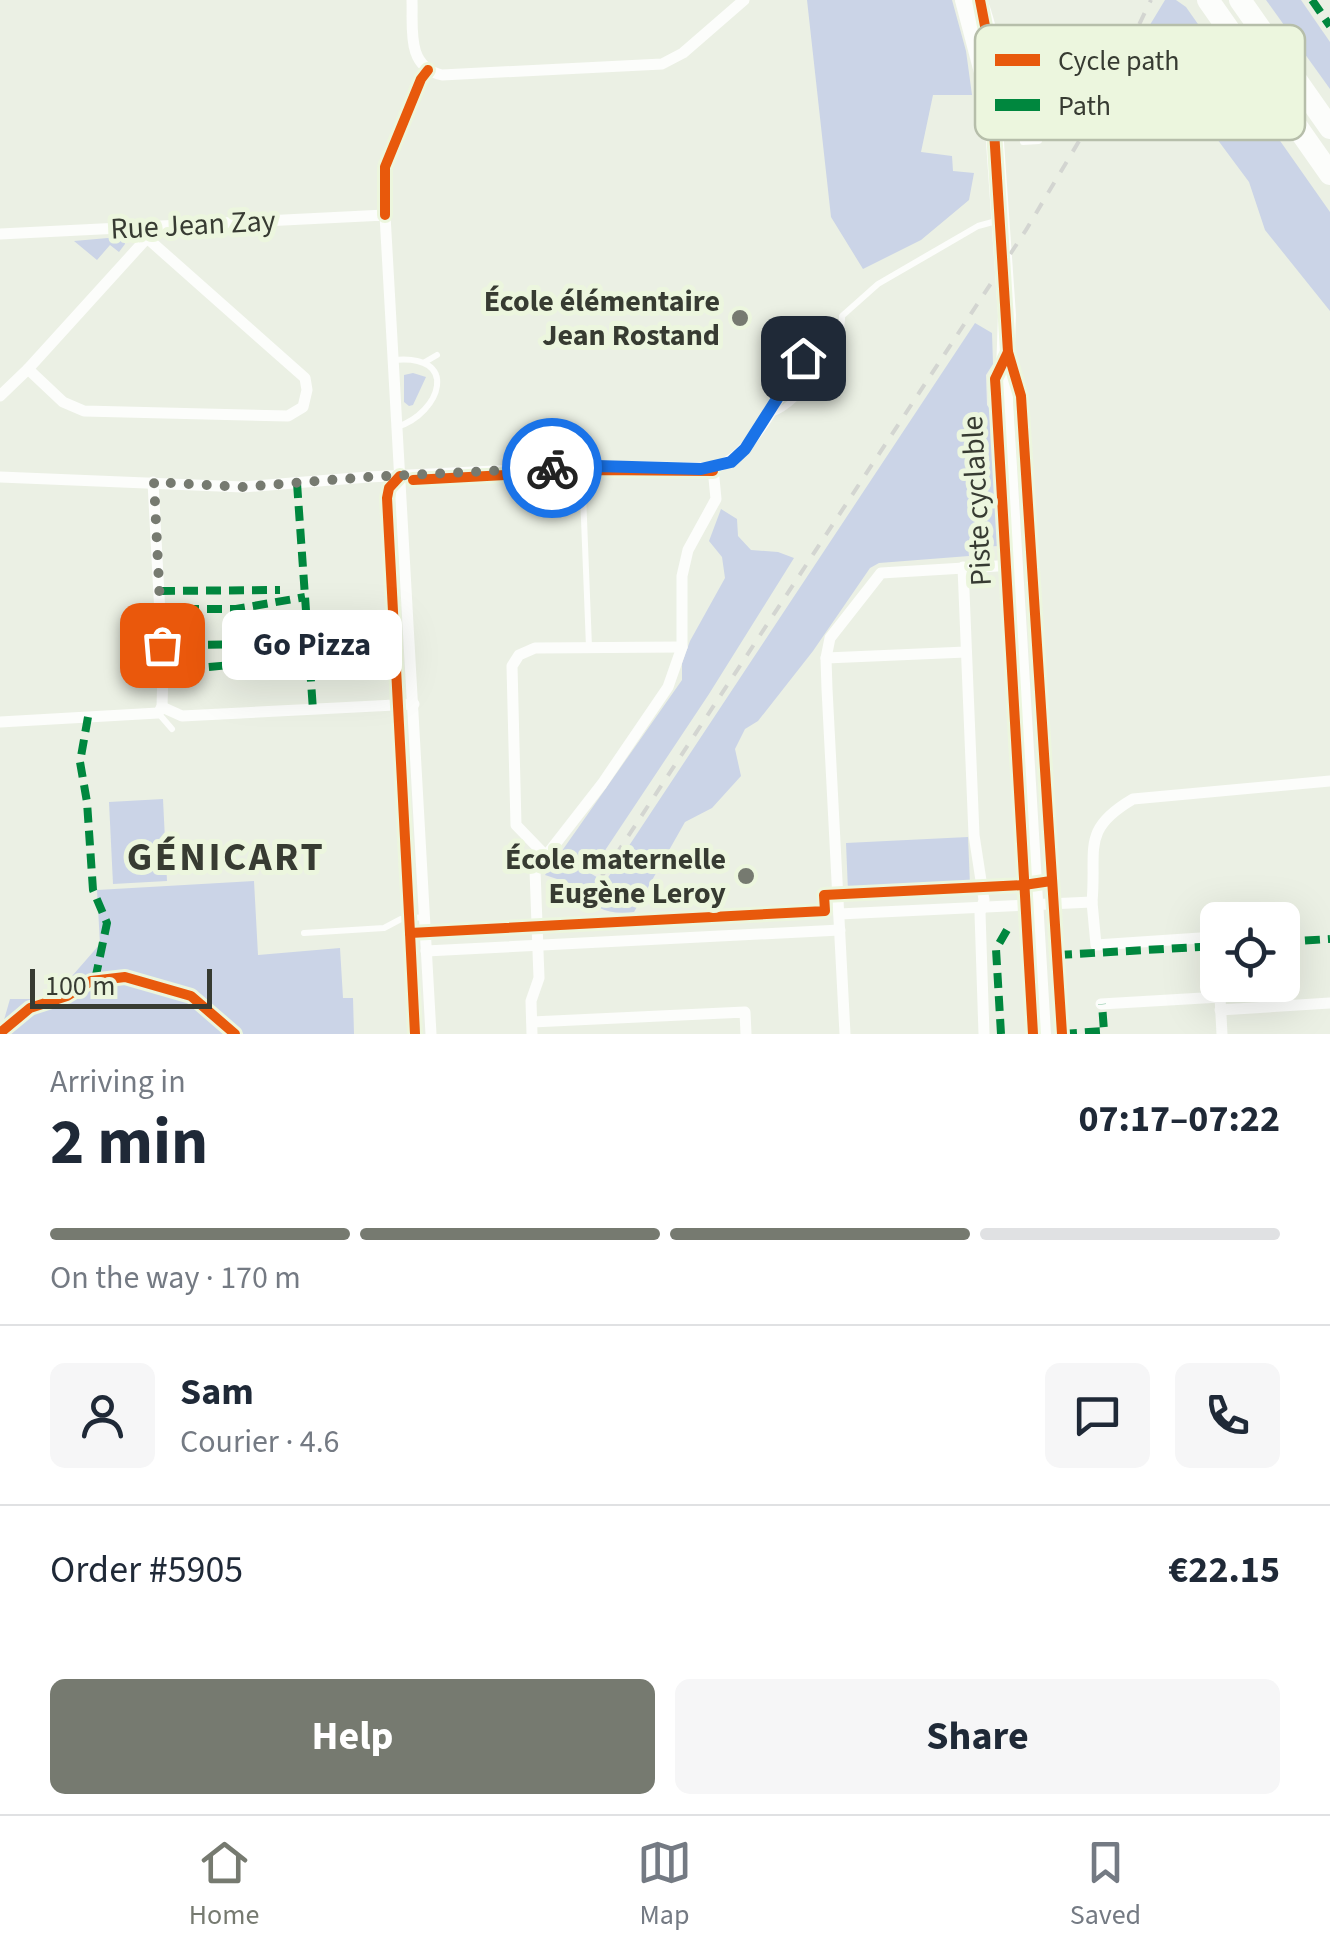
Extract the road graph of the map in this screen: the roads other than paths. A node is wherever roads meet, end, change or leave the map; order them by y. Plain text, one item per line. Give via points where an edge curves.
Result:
1 (412, 0) edge
2 (744, 0) edge
3 (964, 0) edge
4 (978, 0) edge
5 (1208, 0) edge
6 (1240, 0) edge
7 (986, 25) edge
8 (1226, 25) edge
9 (1258, 25) edge
10 (975, 39) edge
11 (428, 70) junction
12 (1305, 92) edge
13 (1330, 128) edge
14 (1305, 138) edge
15 (995, 140) edge
16 (1330, 174) edge
17 (385, 215) junction
18 (1001, 220) junction
19 (160, 227) junction
20 (133, 228) junction
21 (0, 234) edge
22 (147, 238) junction
23 (1008, 352) junction
24 (437, 355) dead end
25 (803, 358) dead end
26 (392, 360) junction
27 (426, 362) junction
28 (28, 368) junction
29 (0, 396) edge
30 (766, 416) junction
31 (396, 428) junction
32 (582, 467) junction
33 (713, 468) junction
34 (400, 476) junction
35 (0, 477) edge
36 (154, 482) junction
37 (1014, 565) junction
38 (963, 567) junction
39 (589, 647) junction
40 (682, 647) junction
41 (966, 652) junction
42 (826, 658) junction
43 (414, 704) junction
44 (160, 710) junction
45 (0, 722) edge
46 (172, 728) dead end
47 (1330, 781) edge
48 (546, 856) junction
49 (1092, 902) junction
50 (1039, 904) junction
51 (982, 907) junction
52 (839, 914) junction
53 (426, 918) junction
54 (840, 930) junction
55 (304, 932) dead end
56 (1200, 938) edge
57 (537, 945) junction
58 (426, 951) junction
59 (1200, 998) edge
60 (1300, 1001) edge
61 (1219, 1002) edge
62 (1330, 1003) edge
63 (1101, 1004) dead end
64 (532, 1028) edge
65 (432, 1034) edge
66 (746, 1034) edge
67 (845, 1034) edge
68 (984, 1034) edge
69 (1042, 1034) edge
70 (1053, 1034) edge
71 (1222, 1034) edge

1 - 11 street via 414,52
2 - 11 street via 662,64 442,75
3 - 10 main road
4 - 7 main road
5 - 8 highway
6 - 9 highway
11 - 17 street via 384,167
12 - 13 highway
14 - 16 highway
15 - 18 main road
17 - 19 street, Rue Jean Zay
17 - 26 street
18 - 23 main road
18 - 30 lane via 978,226 860,298 842,316 843,329 801,396
19 - 20 street, Rue Jean Zay
19 - 22 street
20 - 21 street, Rue Jean Zay
20 - 22 street
22 - 28 street
22 - 28 street via 305,378 303,407 288,416 84,411 63,402
23 - 37 main road via 1004,401
23 - 50 main road
24 - 27 lane
25 - 30 street
26 - 27 lane
26 - 31 street
27 - 31 lane via 438,389 411,422
28 - 29 street
30 - 33 street via 745,449
31 - 34 street
32 - 33 street
32 - 34 street
32 - 39 lane
33 - 40 street via 716,499 688,550 682,576
34 - 36 street via 243,487
34 - 43 street
35 - 36 street
36 - 44 street via 164,671
37 - 38 street
37 - 50 main road
38 - 41 street
38 - 42 street via 881,573 830,638
39 - 40 street
39 - 48 street via 527,650 512,666 516,825
40 - 48 street via 668,687
41 - 42 street
41 - 51 street
42 - 52 street
43 - 44 street via 182,716
43 - 53 street
44 - 45 street
44 - 46 lane
47 - 49 street via 1133,799 1096,829
48 - 57 street via 534,874
49 - 50 street
49 - 56 street via 1096,945
50 - 51 street
50 - 69 main road
50 - 70 main road
51 - 52 street
51 - 68 street
52 - 54 street
53 - 55 lane via 384,928
53 - 58 street
54 - 57 street
54 - 67 street
57 - 58 street
57 - 64 street
58 - 65 street
59 - 63 street
60 - 62 street
61 - 71 street
64 - 66 street via 745,1012

